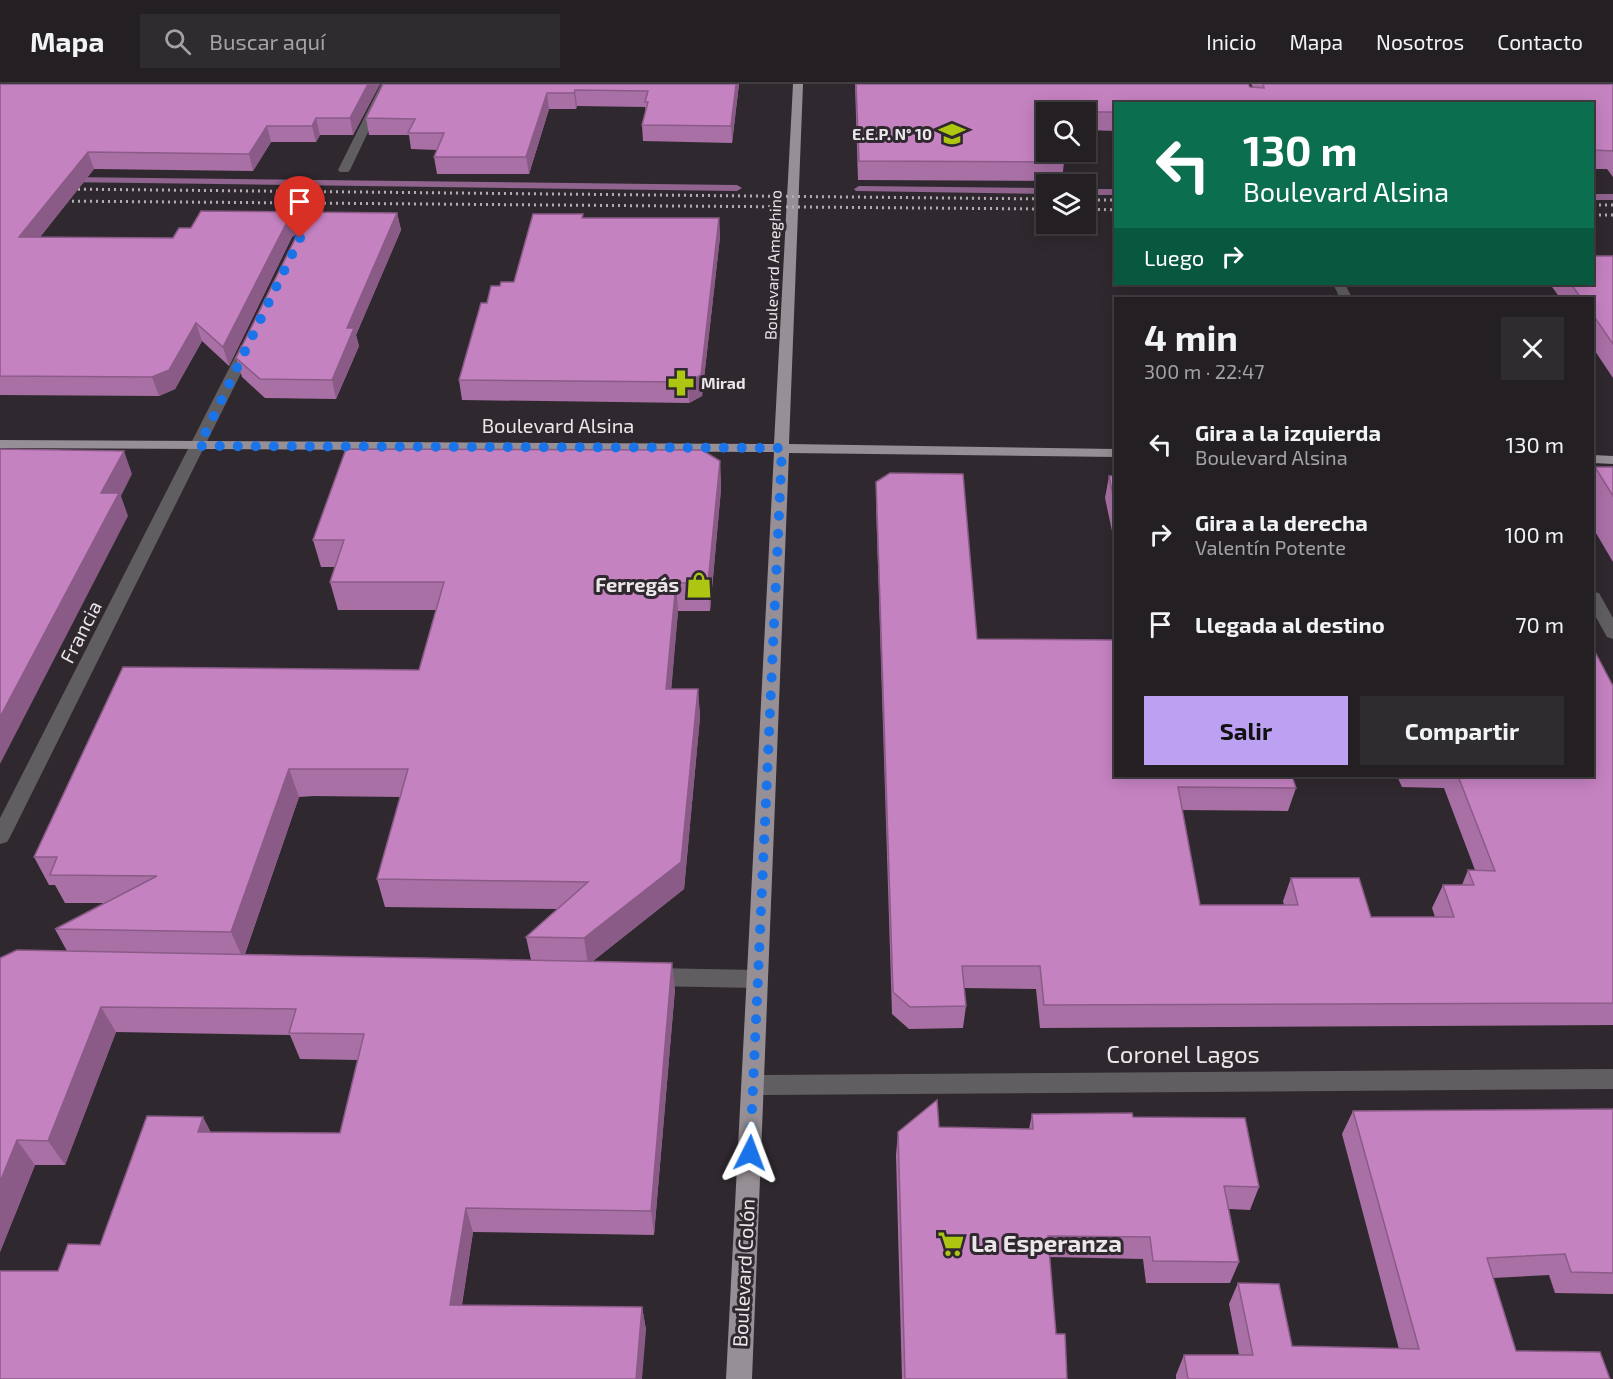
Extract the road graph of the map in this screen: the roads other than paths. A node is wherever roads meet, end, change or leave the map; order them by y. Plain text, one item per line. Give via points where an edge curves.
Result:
1 (386, 84) edge
2 (798, 84) edge
3 (344, 170) dead end
4 (255, 332) edge
5 (0, 444) edge
6 (199, 446) junction
7 (782, 448) junction
8 (1114, 453) edge
9 (1594, 459) edge
10 (1613, 459) edge
11 (1594, 599) edge
12 (1613, 633) edge
13 (0, 837) edge
14 (627, 977) edge
15 (757, 980) junction
16 (1613, 1079) edge
17 (754, 1085) junction
18 (739, 1379) edge

1 - 3 street
2 - 7 main road, Boulevard Ameghino
4 - 6 street, Francia
5 - 6 main road, Boulevard Alsina
6 - 7 main road, Boulevard Alsina
6 - 13 street, Francia
7 - 8 main road, Boulevard Alsina
7 - 15 main road, Boulevard Colón
9 - 10 main road
11 - 12 street
14 - 15 street
15 - 17 main road, Boulevard Colón
16 - 17 street, Coronel Lagos
17 - 18 main road, Boulevard Colón

